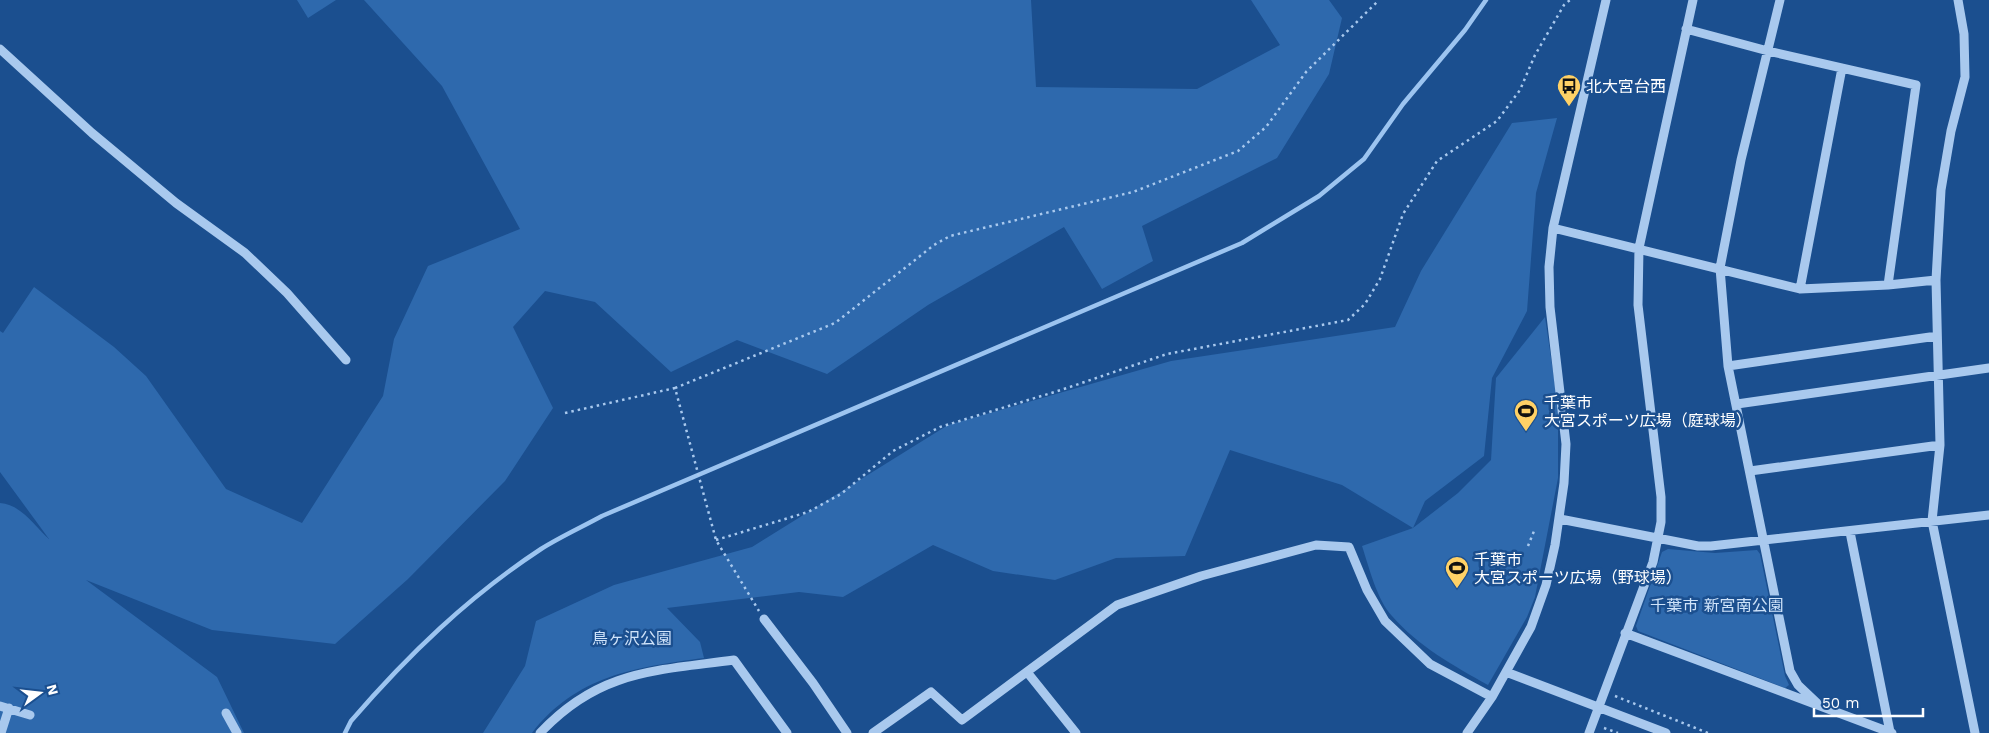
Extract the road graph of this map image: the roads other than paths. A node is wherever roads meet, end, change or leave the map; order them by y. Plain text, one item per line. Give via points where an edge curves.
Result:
1 (1606, 0) edge
2 (1693, 0) edge
3 (1780, 0) edge
4 (1958, 0) edge
5 (1686, 30) junction
6 (0, 49) edge
7 (1768, 51) junction
8 (1842, 68) junction
9 (1554, 228) junction
10 (1639, 248) junction
11 (1720, 268) junction
12 (1936, 280) junction
13 (1888, 285) junction
14 (1800, 289) junction
15 (1937, 336) junction
16 (346, 360) dead end
17 (1728, 366) junction
18 (1989, 368) edge
19 (1940, 374) junction
20 (1737, 404) junction
21 (1940, 445) junction
22 (1750, 471) junction
23 (1989, 515) edge
24 (1560, 519) junction
25 (1932, 520) junction
26 (1850, 532) junction
27 (1658, 538) junction
28 (1764, 541) junction
29 (764, 619) road end
30 (1625, 633) junction
31 (1027, 672) junction
32 (1506, 672) junction
33 (1492, 697) junction
34 (1817, 703) junction
35 (1597, 706) junction
36 (4, 707) edge
37 (226, 713) dead end
38 (30, 715) dead end
39 (1, 733) edge
40 (237, 733) edge
41 (540, 733) edge
42 (786, 733) edge
43 (847, 733) edge
44 (873, 733) edge
45 (1076, 733) edge
46 (1467, 733) edge
47 (1589, 733) edge
48 (1666, 733) edge
49 (1891, 733) edge
50 (1975, 733) edge

1 - 9 street
2 - 5 street
3 - 7 street
4 - 12 street via 1964,34 1965,77 1941,190
5 - 7 street
5 - 10 street
6 - 16 street via 92,133 176,203 244,253 287,293
7 - 8 street
7 - 11 street via 1741,160
8 - 13 street via 1916,85
8 - 14 street
9 - 10 street
9 - 24 street via 1549,267 1550,307 1566,444
10 - 11 street
10 - 27 street via 1638,305 1661,497
11 - 14 street
11 - 17 street
12 - 13 street
12 - 15 street
13 - 14 street
15 - 17 street
15 - 19 street
17 - 20 street
18 - 19 street
19 - 20 street
19 - 21 street
20 - 22 street
21 - 22 street
21 - 25 street
22 - 28 street
23 - 25 street
24 - 27 street
24 - 32 street via 1546,585 1531,627
25 - 26 street
25 - 50 street
26 - 28 street
26 - 49 street
27 - 28 street via 1711,546
27 - 30 street via 1653,562
28 - 34 street via 1790,671 1798,685
29 - 43 street
30 - 34 street
30 - 35 street
31 - 33 street via 1117,605 1201,576 1316,545 1349,548 1385,621 1430,664
31 - 44 street via 962,720 931,692
31 - 45 street
32 - 33 street
32 - 35 street
33 - 46 street
34 - 49 street
35 - 47 street
35 - 48 street
36 - 38 street
36 - 39 street
37 - 40 street
41 - 42 street via 570,705 614,680 641,672 734,660

